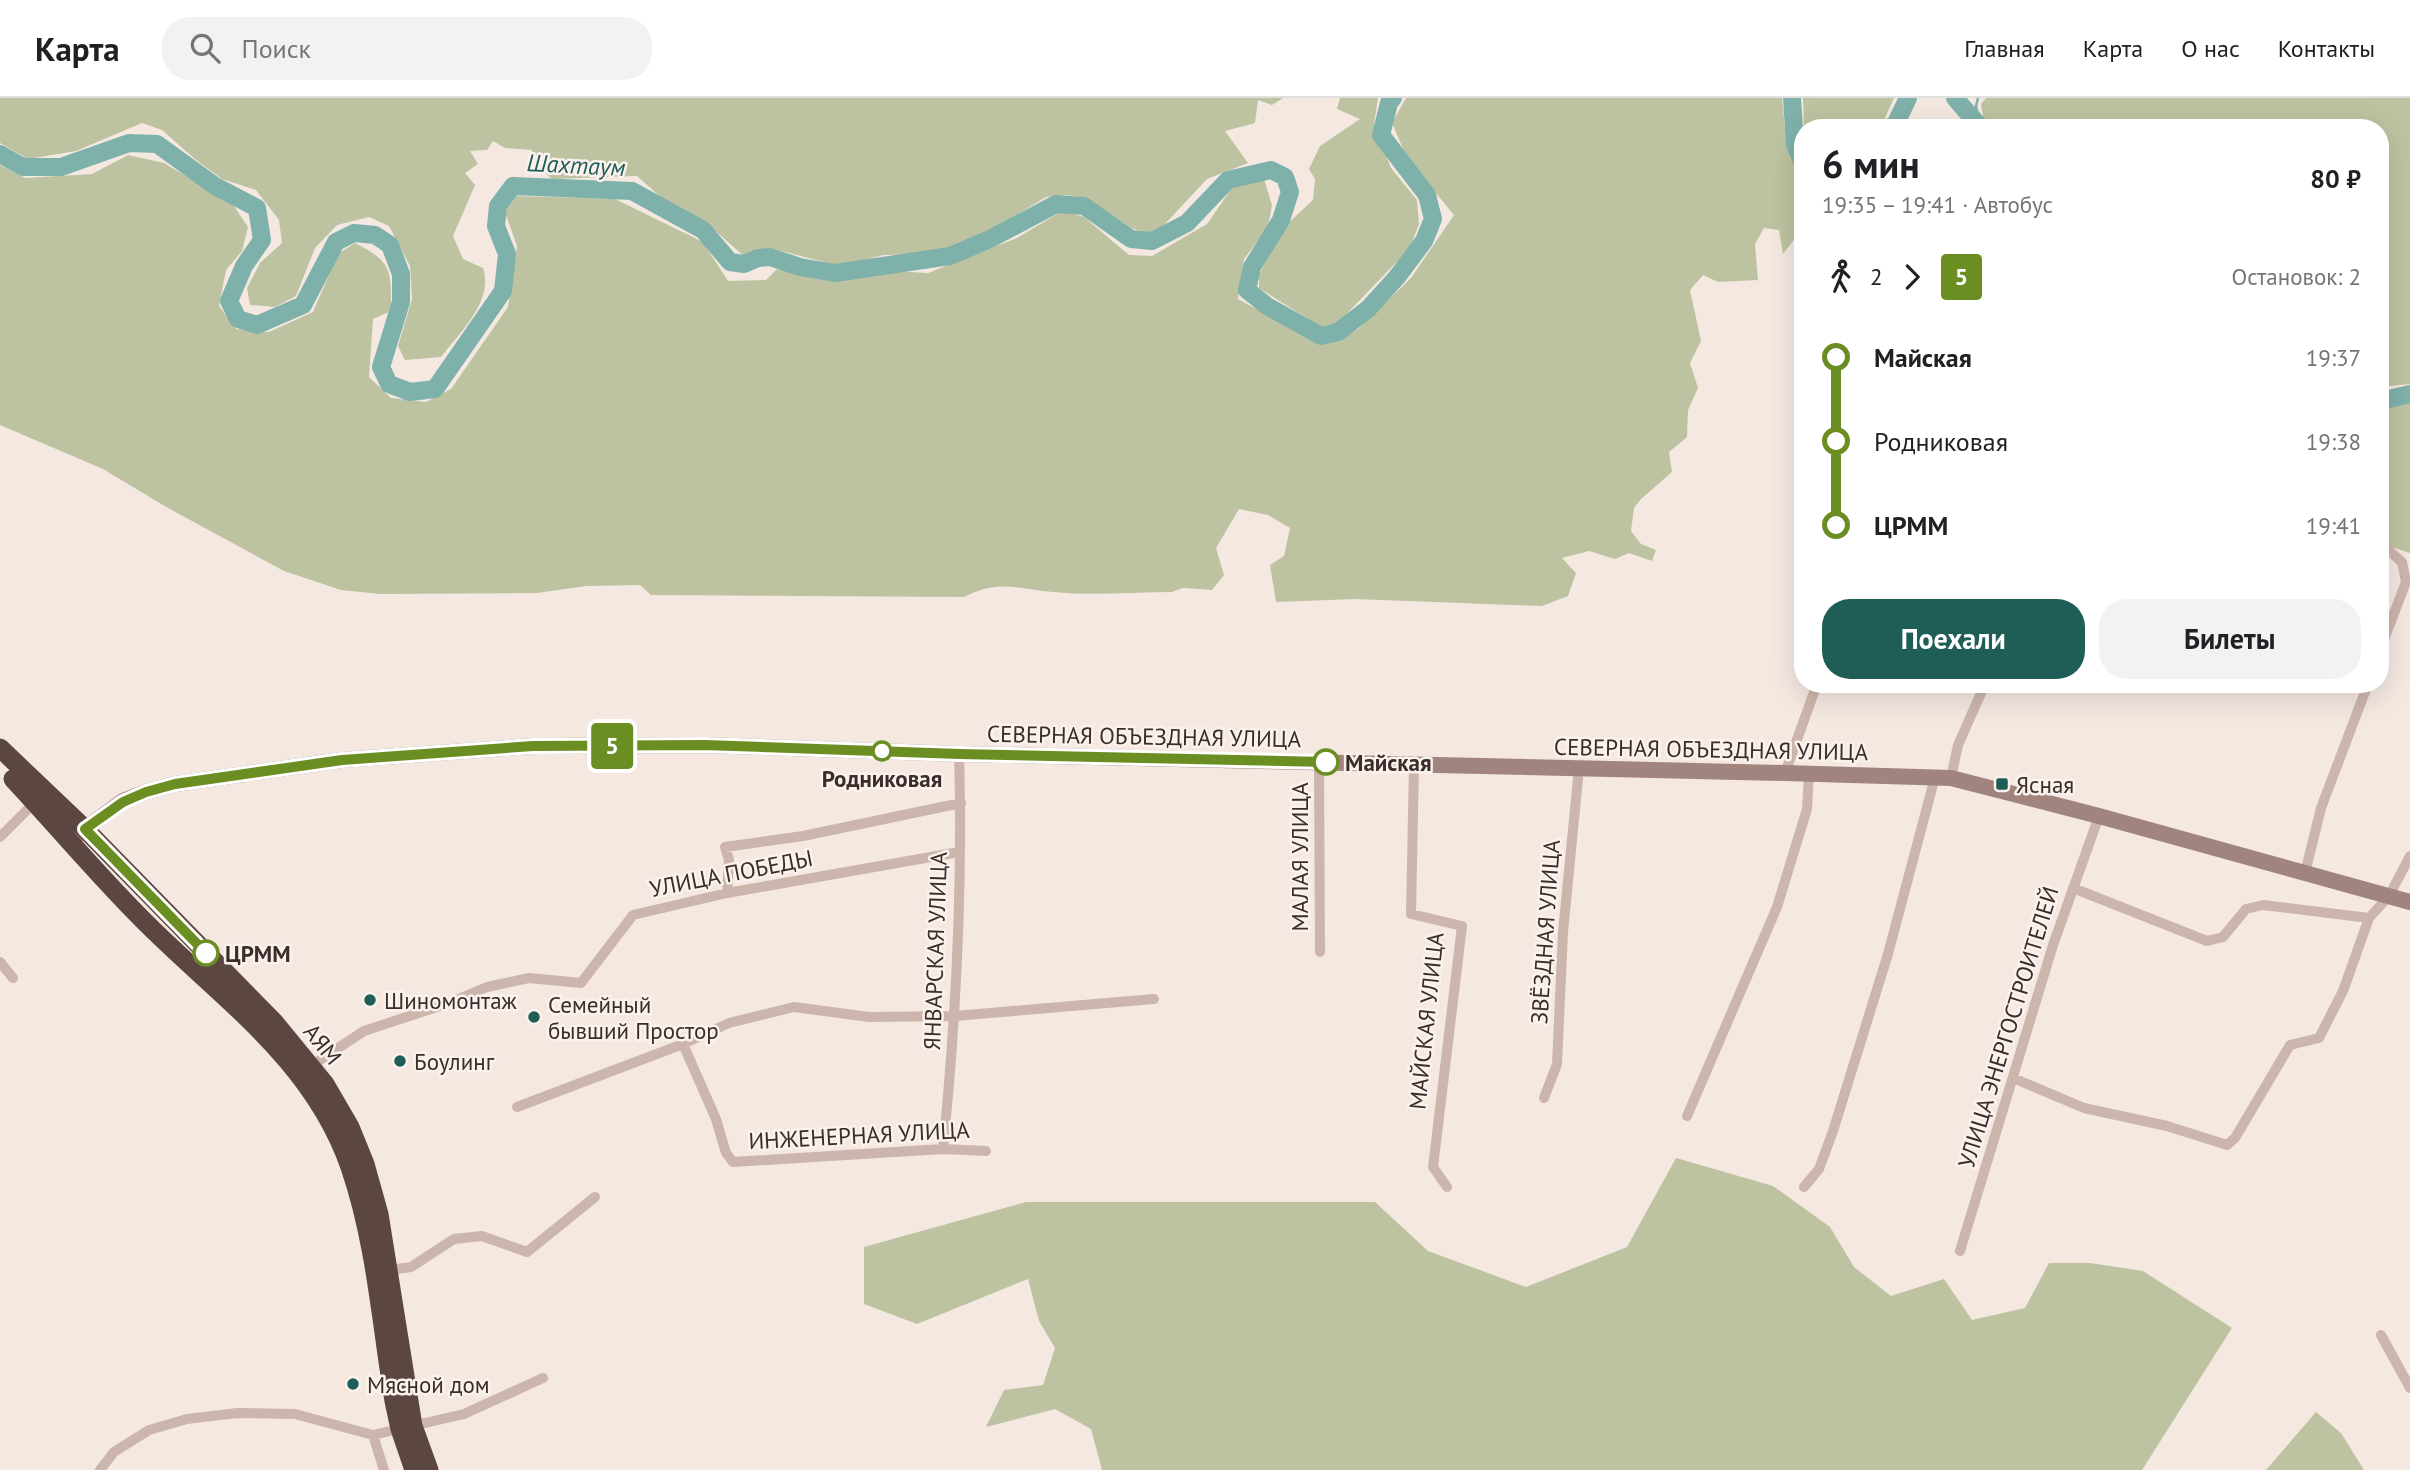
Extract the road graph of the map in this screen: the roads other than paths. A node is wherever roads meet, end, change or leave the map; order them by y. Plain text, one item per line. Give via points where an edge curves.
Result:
1 (2389, 551) edge
2 (2389, 626) edge
3 (1814, 693) edge
4 (1981, 693) edge
5 (2365, 693) edge
6 (0, 748) edge
7 (959, 754) junction
8 (1319, 762) junction
9 (1414, 764) junction
10 (0, 765) edge
11 (1579, 768) junction
12 (1785, 773) junction
13 (1809, 774) junction
14 (1943, 777) junction
15 (35, 802) junction
16 (961, 803) junction
17 (2099, 816) junction
18 (77, 835) junction
19 (0, 837) edge
20 (959, 852) junction
21 (2410, 856) edge
22 (2305, 873) junction
23 (2073, 888) junction
24 (727, 893) junction
25 (2389, 896) junction
26 (2410, 902) edge
27 (2369, 918) junction
28 (1320, 952) dead end
29 (0, 962) edge
30 (13, 978) dead end
31 (1154, 999) dead end
32 (955, 1016) junction
33 (683, 1044) junction
34 (311, 1066) junction
35 (2013, 1078) junction
36 (1544, 1098) dead end
37 (517, 1107) dead end
38 (1687, 1116) dead end
39 (943, 1149) junction
40 (986, 1151) dead end
41 (1447, 1187) dead end
42 (1804, 1187) dead end
43 (595, 1197) dead end
44 (1960, 1251) dead end
45 (390, 1270) junction
46 (2381, 1335) dead end
47 (543, 1378) dead end
48 (2410, 1388) edge
49 (406, 1427) junction
50 (373, 1435) junction
51 (100, 1470) edge
52 (384, 1470) edge
53 (414, 1470) edge
54 (429, 1470) edge

1 - 2 street via 2402,562 2406,582
3 - 12 street
4 - 14 street
5 - 22 street via 2321,808
6 - 18 highway, АЯМ
7 - 8 street, СЕВЕРНАЯ ОБЪЕЗДНАЯ УЛИЦА
7 - 16 street, ЯНВАРСКАЯ УЛИЦА
7 - 18 street, СЕВЕРНАЯ ОБЪЕЗДНАЯ УЛИЦА via 704,745 533,746 396,755 175,784 123,802
8 - 9 street, СЕВЕРНАЯ ОБЪЕЗДНАЯ УЛИЦА
8 - 28 street, МАЛАЯ УЛИЦА
9 - 11 street, СЕВЕРНАЯ ОБЪЕЗДНАЯ УЛИЦА
9 - 41 street, МАЙСКАЯ УЛИЦА via 1411,914 1462,926 1433,1167
10 - 15 highway, АЯМ
11 - 12 street, СЕВЕРНАЯ ОБЪЕЗДНАЯ УЛИЦА
11 - 36 street, ЗВЁЗДНАЯ УЛИЦА via 1563,932 1557,1065
12 - 13 street, СЕВЕРНАЯ ОБЪЕЗДНАЯ УЛИЦА
13 - 14 street, СЕВЕРНАЯ ОБЪЕЗДНАЯ УЛИЦА
13 - 38 street via 1807,809 1777,907
14 - 17 street, СЕВЕРНАЯ ОБЪЕЗДНАЯ УЛИЦА
14 - 42 street via 1833,1130 1819,1169
15 - 18 highway, АЯМ
15 - 19 street
16 - 20 street, ЯНВАРСКАЯ УЛИЦА
16 - 24 street via 726,847
17 - 22 street, СЕВЕРНАЯ ОБЪЕЗДНАЯ УЛИЦА
17 - 23 street, УЛИЦА ЭНЕРГОСТРОИТЕЛЕЙ
18 - 34 highway, АЯМ via 275,1023
18 - 49 highway, АЯМ via 143,921 263,1032 328,1118 350,1166 367,1225 384,1345
20 - 24 street, УЛИЦА ПОБЕДЫ
20 - 32 street, ЯНВАРСКАЯ УЛИЦА
21 - 25 street
22 - 25 street, СЕВЕРНАЯ ОБЪЕЗДНАЯ УЛИЦА
23 - 27 street via 2207,941 2223,937 2246,909 2263,905
23 - 35 street, УЛИЦА ЭНЕРГОСТРОИТЕЛЕЙ
24 - 34 street, УЛИЦА ПОБЕДЫ via 632,915 580,983 529,978 487,986 364,1031
25 - 26 street, СЕВЕРНАЯ ОБЪЕЗДНАЯ УЛИЦА
25 - 27 street
27 - 35 street via 2343,991 2319,1038 2290,1045 2227,1145 2084,1108
29 - 30 street
31 - 32 street
32 - 33 street via 869,1017 794,1007 729,1023
32 - 39 street, ЯНВАРСКАЯ УЛИЦА
33 - 37 street
33 - 39 street, ИНЖЕНЕРНАЯ УЛИЦА via 733,1162
34 - 45 highway, АЯМ via 350,1127 365,1164
35 - 44 street, УЛИЦА ЭНЕРГОСТРОИТЕЛЕЙ
39 - 40 street, ИНЖЕНЕРНАЯ УЛИЦА
43 - 45 street via 527,1252 482,1236 454,1239 411,1267
45 - 49 highway, АЯМ
46 - 48 street
47 - 49 street via 464,1414
49 - 50 street
49 - 53 highway, АЯМ
49 - 54 highway, АЯМ
50 - 51 street via 295,1414 237,1413 187,1419 149,1430 114,1452
50 - 52 street

